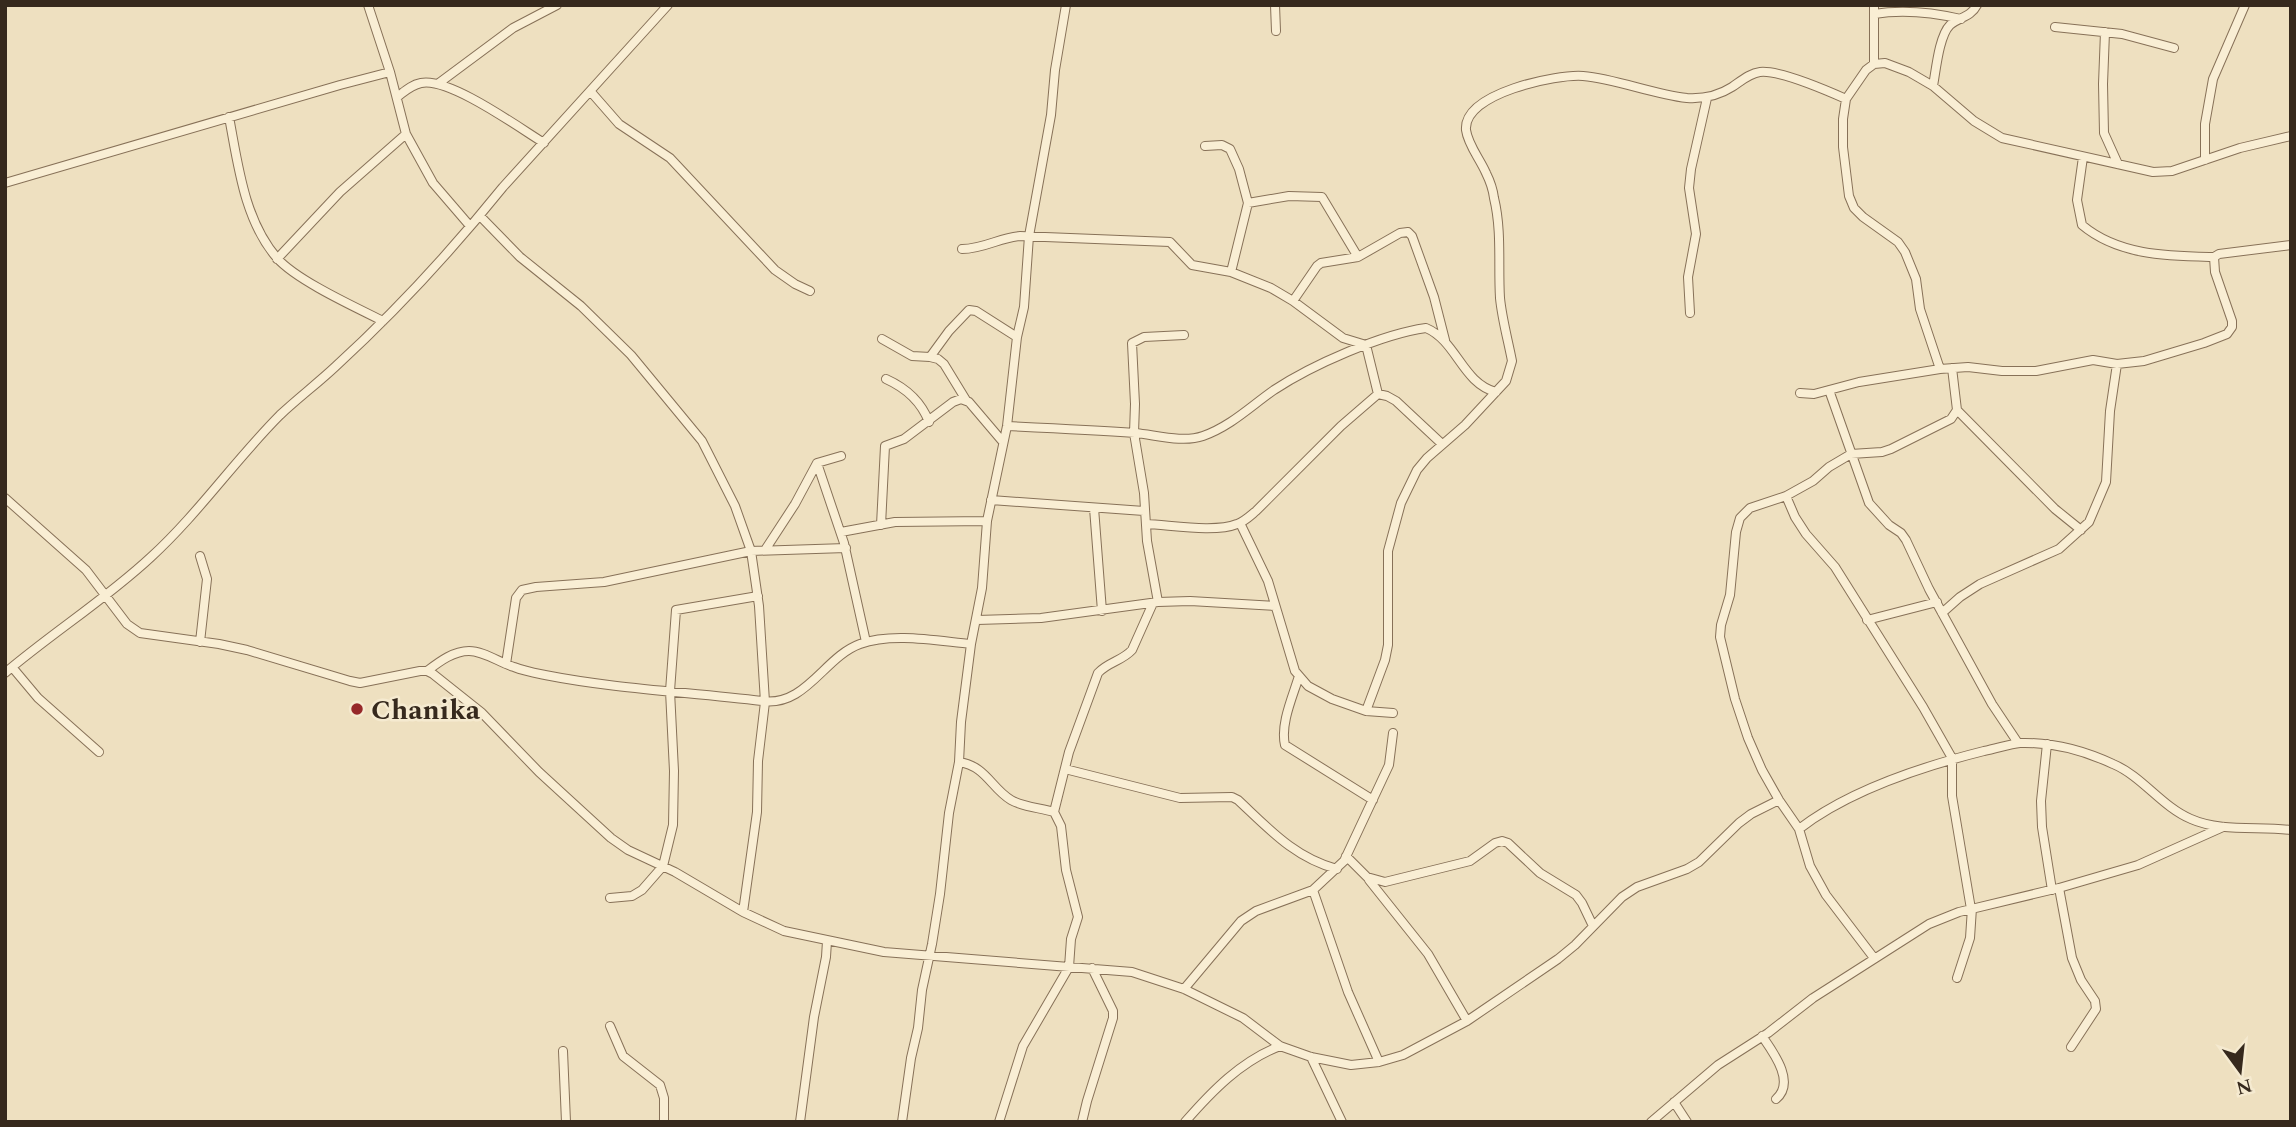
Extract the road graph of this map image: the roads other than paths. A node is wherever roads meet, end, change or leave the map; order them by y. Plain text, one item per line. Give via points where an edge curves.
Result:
1 (368, 5) edge
2 (556, 5) edge
3 (668, 5) edge
4 (1066, 5) edge
5 (1275, 5) edge
6 (1977, 5) edge
7 (2245, 5) edge
8 (1874, 10) edge
9 (1961, 19) junction
10 (2055, 27) dead end
11 (1276, 31) dead end
12 (2105, 32) junction
13 (2174, 48) dead end
14 (1874, 64) junction
15 (390, 72) junction
16 (439, 83) junction
17 (1933, 86) junction
18 (591, 92) junction
19 (397, 97) junction
20 (1707, 98) junction
21 (1846, 99) junction
22 (229, 117) junction
23 (406, 134) junction
24 (2291, 136) edge
25 (544, 143) junction
26 (1205, 146) dead end
27 (2083, 157) junction
28 (2205, 160) junction
29 (2118, 164) junction
30 (5, 183) edge
31 (1248, 203) junction
32 (480, 216) junction
33 (470, 226) junction
34 (1030, 236) junction
35 (2291, 246) edge
36 (962, 250) dead end
37 (1358, 257) junction
38 (2214, 257) junction
39 (277, 259) junction
40 (1231, 272) junction
41 (810, 291) dead end
42 (1293, 301) junction
43 (1690, 313) dead end
44 (383, 321) junction
45 (1184, 335) dead end
46 (1017, 337) junction
47 (882, 339) dead end
48 (1445, 340) junction
49 (1366, 345) junction
50 (930, 357) junction
51 (2118, 364) junction
52 (1952, 368) junction
53 (1940, 369) junction
54 (886, 379) dead end
55 (1829, 390) junction
56 (1496, 391) junction
57 (1378, 394) junction
58 (1800, 394) dead end
59 (966, 400) junction
60 (1957, 410) junction
61 (929, 422) junction
62 (1007, 426) junction
63 (1134, 433) junction
64 (1003, 442) junction
65 (1442, 444) junction
66 (1851, 454) junction
67 (841, 456) dead end
68 (817, 463) junction
69 (1786, 495) junction
70 (5, 498) edge
71 (990, 500) junction
72 (1094, 508) junction
73 (1144, 511) junction
74 (987, 521) junction
75 (1240, 523) junction
76 (1146, 524) junction
77 (881, 525) junction
78 (2081, 530) junction
79 (841, 532) junction
80 (846, 548) junction
81 (765, 550) junction
82 (751, 551) junction
83 (200, 556) dead end
84 (105, 595) junction
85 (758, 596) junction
86 (1156, 602) junction
87 (1937, 602) junction
88 (1275, 606) junction
89 (1102, 611) junction
90 (1942, 613) junction
91 (977, 620) junction
92 (1867, 620) junction
93 (200, 642) junction
94 (866, 642) junction
95 (971, 644) junction
96 (506, 664) junction
97 (9, 670) edge
98 (426, 671) junction
99 (1299, 676) junction
100 (670, 691) junction
101 (765, 702) junction
102 (1366, 711) junction
103 (1393, 713) dead end
104 (1393, 733) dead end
105 (2018, 743) junction
106 (2047, 744) junction
107 (99, 751) dead end
108 (1952, 758) junction
109 (959, 762) junction
110 (1065, 769) junction
111 (1373, 800) junction
112 (1779, 800) junction
113 (1054, 812) junction
114 (2223, 827) junction
115 (1799, 829) junction
116 (2291, 830) edge
117 (1346, 856) junction
118 (663, 866) junction
119 (1337, 869) junction
120 (1367, 877) junction
121 (2055, 889) junction
122 (1313, 890) junction
123 (610, 898) dead end
124 (1971, 909) junction
125 (743, 912) junction
126 (1593, 926) junction
127 (827, 941) junction
128 (929, 956) junction
129 (1874, 958) junction
130 (1069, 967) junction
131 (1092, 968) junction
132 (1957, 978) dead end
133 (1184, 989) junction
134 (1467, 1021) junction
135 (610, 1026) dead end
136 (1762, 1036) junction
137 (1280, 1046) junction
138 (2071, 1047) dead end
139 (563, 1051) dead end
140 (1311, 1057) junction
141 (1379, 1062) junction
142 (1776, 1099) dead end
143 (1674, 1102) junction
144 (566, 1122) edge
145 (664, 1122) edge
146 (800, 1122) edge
147 (902, 1122) edge
148 (999, 1122) edge
149 (1082, 1122) edge
150 (1185, 1122) edge
151 (1342, 1122) edge
152 (1651, 1122) edge
153 (1687, 1122) edge

1 - 15 street
2 - 16 street via 513,28
3 - 18 street
4 - 34 street
5 - 11 street
6 - 9 street
7 - 28 street via 2213,79 2205,124
8 - 9 street via 1932,12
8 - 14 street
9 - 17 street via 1943,36
10 - 12 street
12 - 13 street
12 - 29 street via 2104,133
14 - 17 street via 1885,63
14 - 21 street
15 - 19 street
15 - 22 street
16 - 19 street via 423,82
16 - 25 street
17 - 27 street via 2002,138
18 - 25 street
18 - 41 street via 619,124 670,158 775,270
19 - 23 street
20 - 21 street via 1761,72
20 - 43 street via 1689,188 1696,234 1688,277
20 - 56 street via 1572,76 1506,91 1472,113 1466,129 1491,186 1499,227 1500,298 1512,361 1506,381
21 - 53 street via 1843,147 1849,196 1863,217 1905,252
22 - 30 street
22 - 39 street via 246,202
23 - 33 street via 433,183
23 - 39 street via 340,192
24 - 28 street
25 - 32 street
26 - 31 street via 1230,149
27 - 29 street
27 - 38 street via 2079,215 2091,233 2151,253
28 - 29 street via 2158,172
31 - 37 street via 1289,196 1322,197
31 - 40 street
32 - 33 street
32 - 82 street via 631,355 702,441 735,506
33 - 44 street
34 - 36 street
34 - 40 street via 1165,241 1192,265
34 - 46 street
35 - 38 street
37 - 42 street via 1321,263
37 - 48 street via 1400,233 1410,233
38 - 51 street via 2232,321 2227,334 2144,361
39 - 44 street
40 - 42 street
42 - 49 street via 1343,338
44 - 84 street via 281,414 151,557
45 - 63 street via 1144,337 1132,343
46 - 50 street via 969,310
46 - 62 street
47 - 50 street via 912,356
48 - 49 street via 1426,328
48 - 56 street via 1480,385
49 - 57 street
49 - 63 street via 1304,373 1201,437
50 - 59 street via 944,364
51 - 52 street via 2092,360 2018,372
51 - 78 street via 2106,482
52 - 53 street
52 - 60 street
53 - 55 street
54 - 61 street via 921,404
55 - 58 street
55 - 66 street
56 - 65 street
57 - 65 street via 1396,401
57 - 75 street
59 - 61 street via 953,402
59 - 64 street
60 - 66 street via 1945,423 1891,449
60 - 78 street via 2046,501
61 - 77 street via 884,448
62 - 63 street
62 - 64 street
63 - 73 street
64 - 71 street
65 - 102 street via 1417,470 1391,533 1388,645
66 - 69 street
66 - 87 street via 1869,503 1901,533
67 - 68 street
68 - 79 street
68 - 81 street
69 - 92 street via 1806,534 1835,567
69 - 112 street via 1750,508 1740,518 1720,638 1748,738
70 - 84 street via 86,570
71 - 72 street
71 - 74 street
72 - 73 street
72 - 89 street
73 - 76 street
74 - 77 street
74 - 91 street
75 - 76 street via 1208,528
75 - 88 street
76 - 86 street
77 - 79 street
78 - 90 street via 2059,549 1980,583
79 - 80 street
80 - 81 street
80 - 94 street
81 - 82 street
82 - 85 street
82 - 96 street via 604,582 522,590 516,598
83 - 93 street via 207,579
84 - 93 street via 140,633
84 - 97 street
85 - 100 street via 676,610
85 - 101 street
86 - 88 street
86 - 89 street
86 - 110 street via 1132,650 1098,673
87 - 90 street
87 - 92 street
88 - 99 street
89 - 91 street
90 - 105 street
91 - 95 street
92 - 108 street
93 - 98 street via 247,650 350,681
94 - 95 street via 888,638
94 - 101 street via 847,650 807,687
95 - 109 street
96 - 98 street via 463,651
96 - 100 street via 583,682
97 - 107 street
98 - 118 street via 482,713 611,838
99 - 102 street via 1332,699
99 - 111 street via 1285,745
100 - 101 street
100 - 118 street via 673,825
101 - 125 street via 757,812
102 - 103 street
104 - 111 street via 1389,765
105 - 106 street
105 - 108 street
106 - 114 street via 2116,764 2189,819
106 - 121 street via 2042,827
108 - 115 street via 1875,787
108 - 124 street via 1952,796
109 - 113 street via 978,767 1017,803
109 - 128 street
110 - 113 street
110 - 119 street via 1180,798 1232,797 1291,848
111 - 117 street
112 - 115 street
112 - 126 street via 1739,822 1699,862 1622,897
113 - 130 street via 1061,826 1078,917
114 - 116 street
114 - 121 street via 2138,865
115 - 129 street via 1810,866 1826,895
117 - 119 street
117 - 120 street
118 - 123 street via 642,890
118 - 125 street
119 - 122 street
120 - 126 street via 1385,882 1459,865 1502,841 1576,895
120 - 134 street via 1428,954
121 - 124 street
121 - 138 street via 2072,958 2096,1009
122 - 133 street via 1241,921
122 - 141 street via 1348,992
124 - 129 street via 1929,924
124 - 132 street via 1969,945
125 - 127 street via 784,931
126 - 134 street via 1558,960
127 - 128 street
127 - 146 street
128 - 130 street
128 - 147 street
129 - 136 street
130 - 131 street
130 - 148 street via 1023,1046
131 - 133 street via 1132,972
131 - 149 street via 1113,1018
133 - 137 street via 1243,1018
134 - 141 street via 1403,1055
135 - 145 street via 623,1056 663,1090
136 - 142 street via 1783,1076 1784,1087
136 - 143 street
137 - 140 street
137 - 150 street via 1228,1077
139 - 144 street
140 - 141 street via 1351,1065
140 - 151 street
143 - 152 street
143 - 153 street

